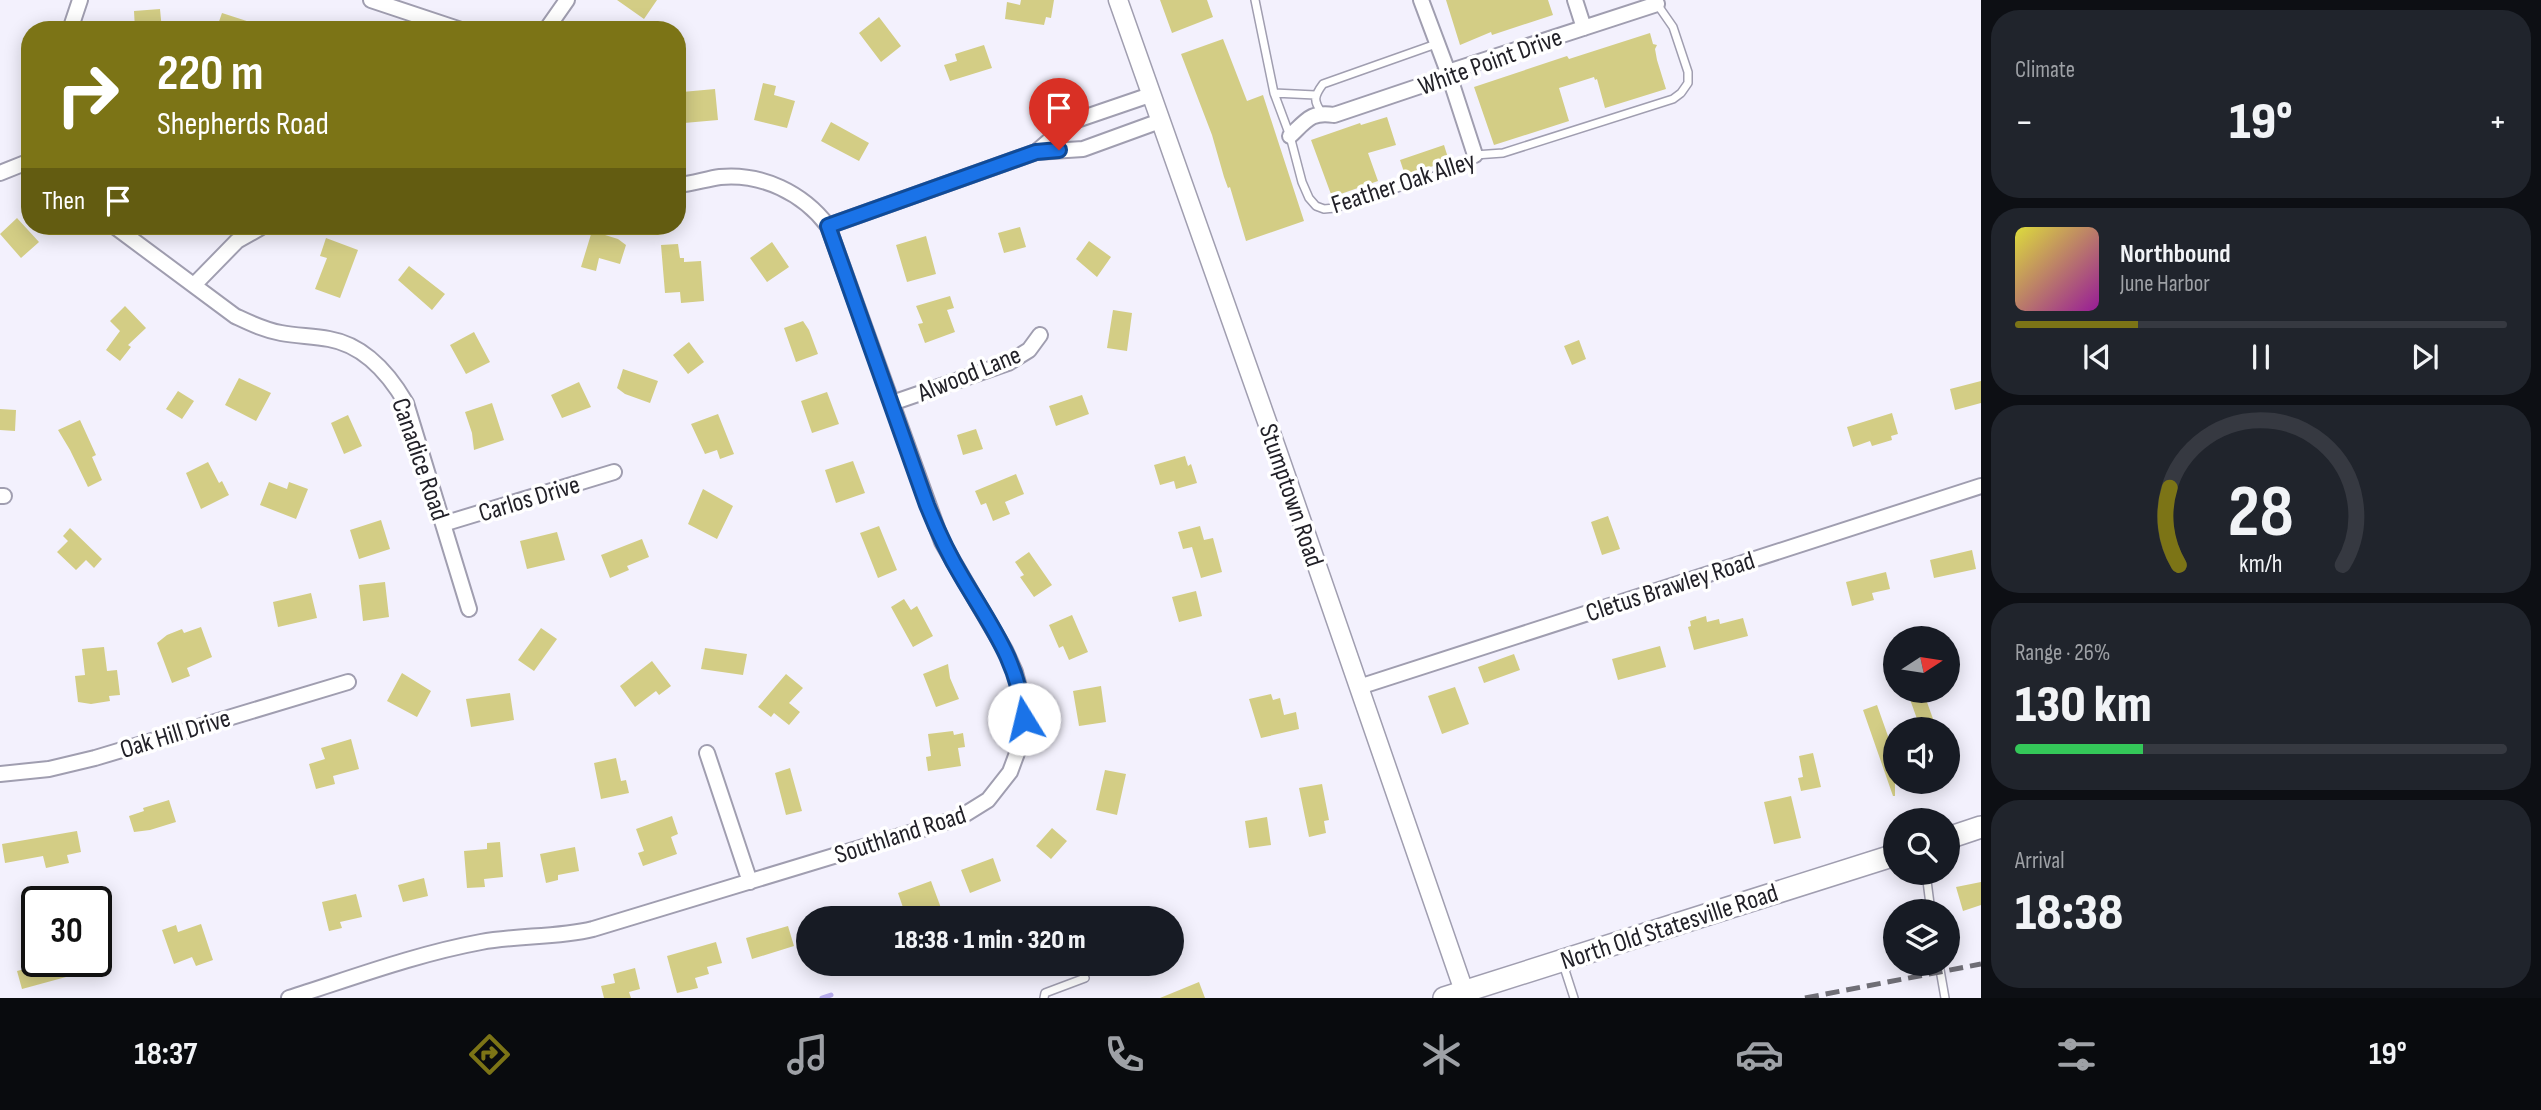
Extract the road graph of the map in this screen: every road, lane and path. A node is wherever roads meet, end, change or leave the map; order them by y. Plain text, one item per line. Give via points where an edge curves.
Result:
1 (80, 0) edge
2 (371, 0) edge
3 (567, 0) edge
4 (1118, 0) edge
5 (1255, 0) edge
6 (1421, 0) edge
7 (1575, 0) edge
8 (1657, 2) edge
9 (73, 21) edge
10 (434, 21) edge
11 (552, 21) edge
12 (1584, 28) junction
13 (1436, 44) junction
14 (1448, 72) junction
15 (1275, 93) junction
16 (1150, 95) junction
17 (1315, 95) junction
18 (1322, 113) junction
19 (1160, 121) junction
20 (1290, 136) junction
21 (1036, 152) junction
22 (1475, 155) junction
23 (21, 165) edge
24 (0, 173) edge
25 (686, 183) edge
26 (828, 226) junction
27 (126, 235) edge
28 (249, 235) edge
29 (194, 285) junction
30 (1040, 335) dead end
31 (892, 403) junction
32 (614, 472) dead end
33 (1981, 486) edge
34 (443, 524) junction
35 (469, 609) dead end
36 (348, 682) dead end
37 (1359, 687) junction
38 (708, 753) dead end
39 (0, 774) edge
40 (1981, 827) edge
41 (1960, 834) edge
42 (1883, 859) edge
43 (750, 882) junction
44 (1562, 960) junction
45 (1941, 976) edge
46 (1085, 978) dead end
47 (1454, 995) edge
48 (289, 998) edge
49 (1044, 998) edge
50 (1574, 998) edge
51 (1945, 998) edge

1 - 9 street
2 - 10 street
3 - 11 street
4 - 16 street, Stumptown Road
5 - 15 lane, Feather Oak Alley
6 - 13 street
7 - 12 street
8 - 12 street, White Point Drive
8 - 22 lane, Feather Oak Alley via 1673,27 1688,72 1681,93 1503,153
12 - 14 street, White Point Drive
13 - 14 street
13 - 17 lane, White Point Drive via 1323,84
14 - 18 street, White Point Drive via 1432,82 1334,115
14 - 22 street
15 - 17 lane
15 - 20 lane, Feather Oak Alley
16 - 19 street, Stumptown Road
16 - 21 street via 1071,122
17 - 18 lane
18 - 20 street, White Point Drive via 1314,114
19 - 21 street via 1083,149
19 - 37 street, Stumptown Road
20 - 22 lane, Feather Oak Alley via 1309,198 1324,209 1456,169
21 - 26 street
23 - 24 street
25 - 26 street, Southland Road via 740,176 762,180 803,201
26 - 31 street, Southland Road
27 - 29 street, Canadice Road
28 - 29 street via 229,248
29 - 34 street, Canadice Road via 257,327 330,339 359,350 377,364 406,403
30 - 31 street, Alwood Lane via 1029,350 1007,363
31 - 43 street, Southland Road via 942,542 1015,672 1024,719 1018,754 1000,787 959,818
32 - 34 street, Carlos Drive
33 - 37 street, Cletus Brawley Road
34 - 35 street, Canadice Road
36 - 39 street, Oak Hill Drive via 95,758
37 - 47 street, Stumptown Road
38 - 43 street
40 - 41 main road
42 - 44 main road, North Old Statesville Road
43 - 48 street, Southland Road via 571,934 452,948
44 - 47 main road, North Old Statesville Road
44 - 50 lane
45 - 51 lane
46 - 49 lane via 1045,993

